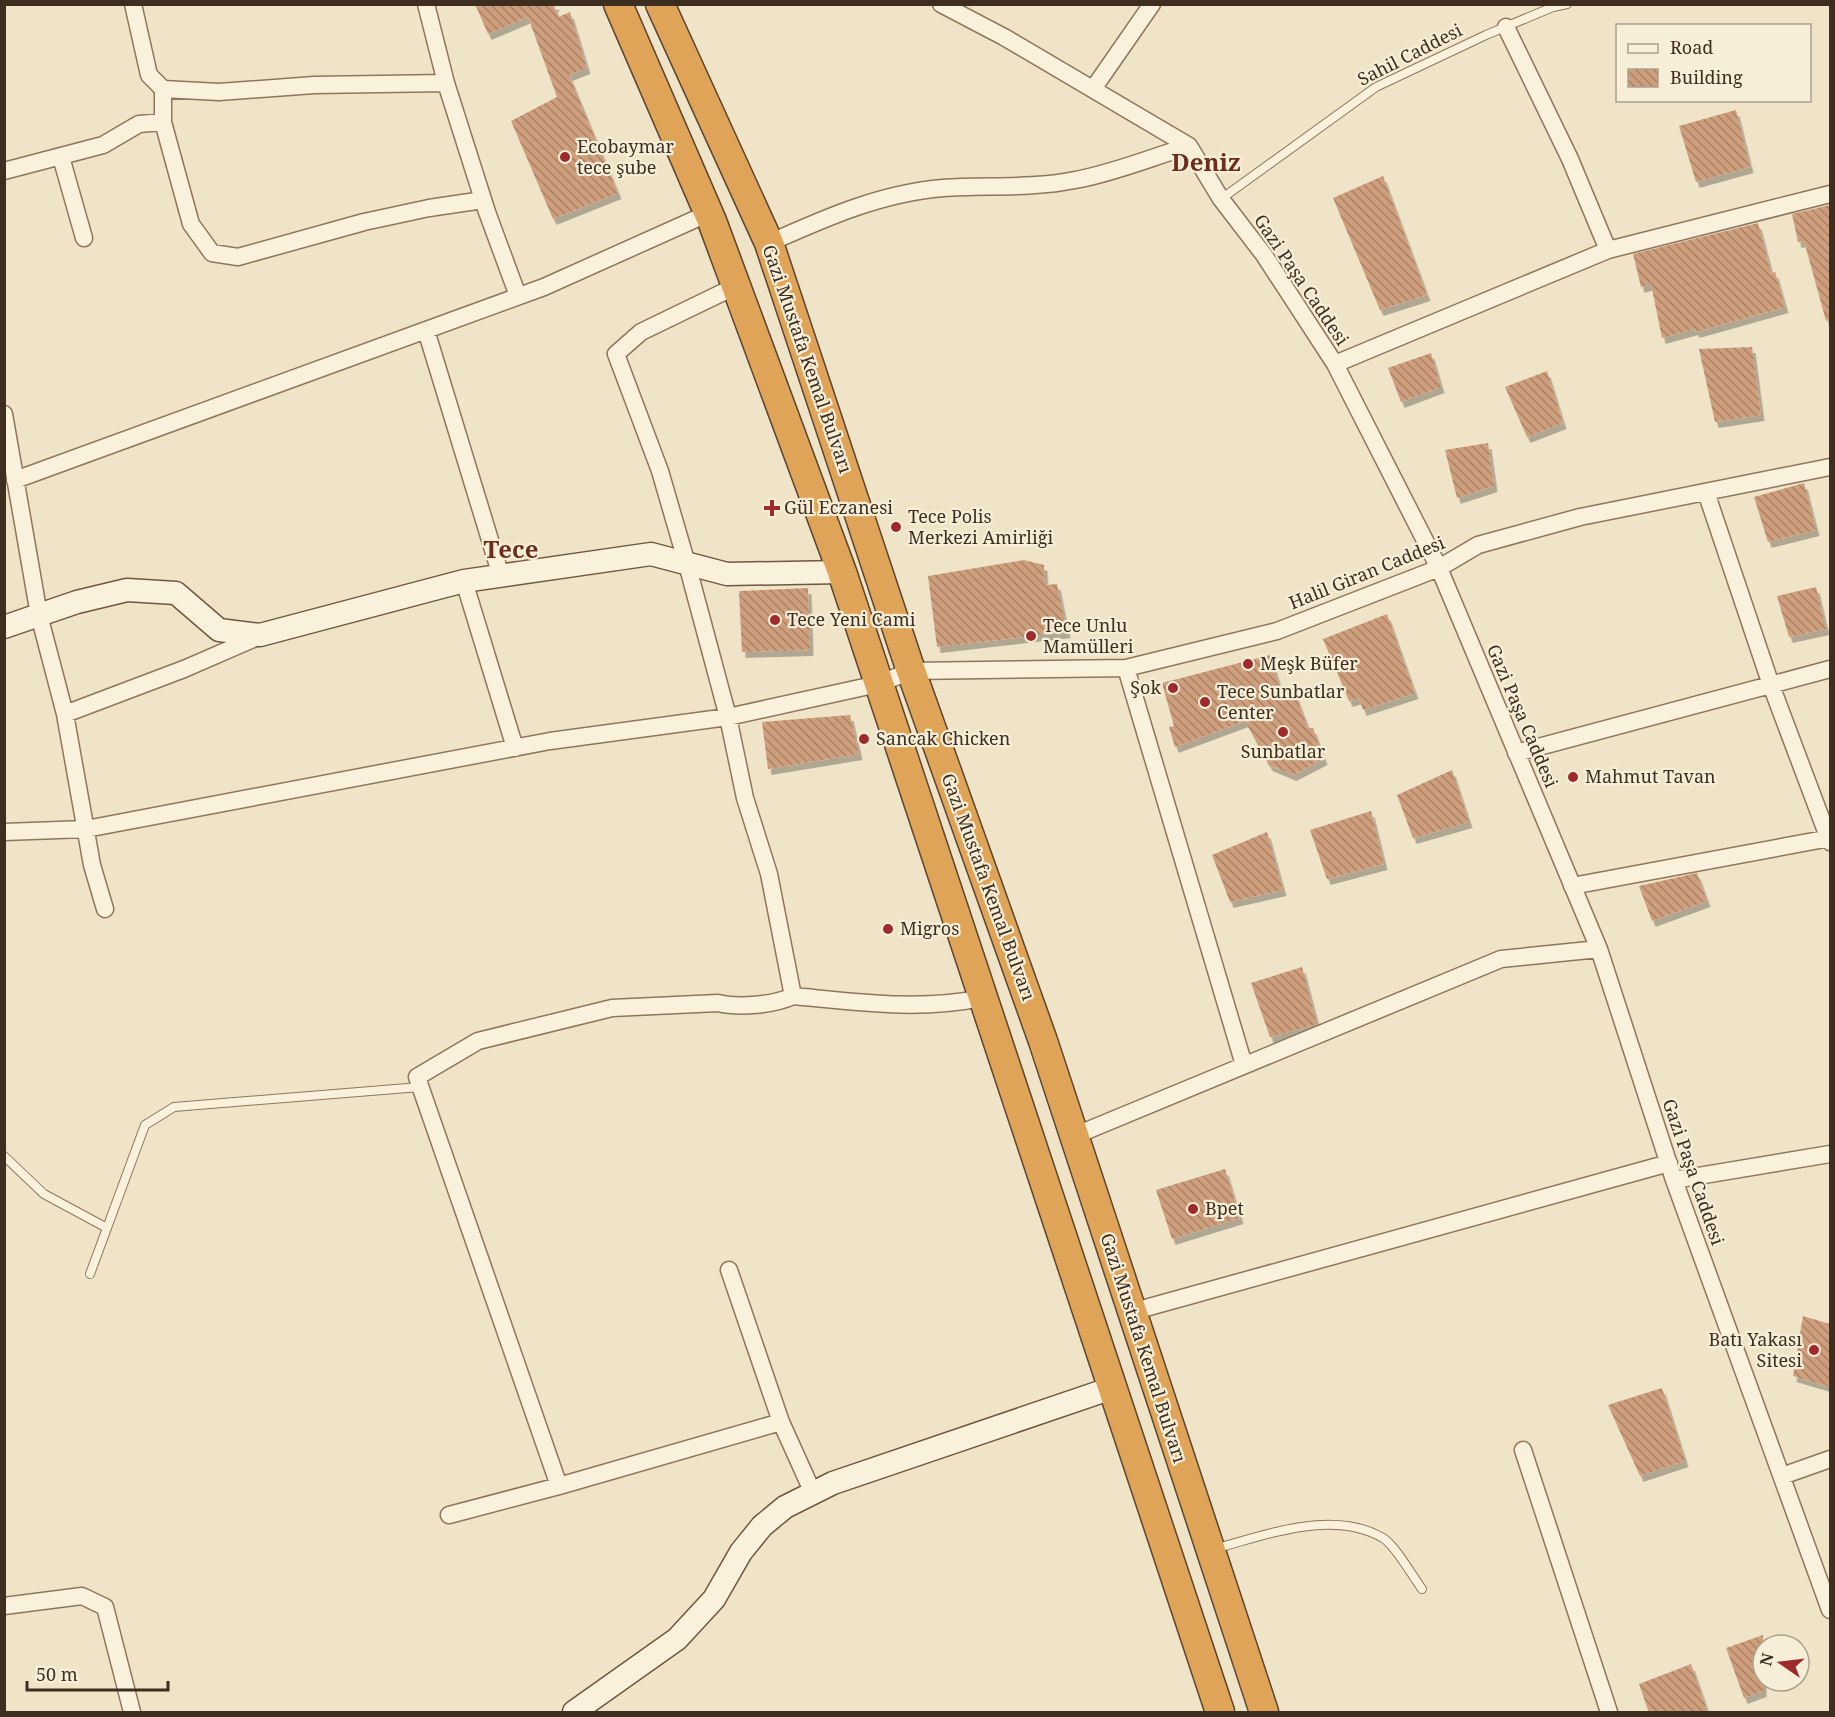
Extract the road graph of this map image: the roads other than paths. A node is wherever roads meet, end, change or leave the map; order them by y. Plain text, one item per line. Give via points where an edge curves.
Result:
1 (133, 4) edge
2 (426, 4) edge
3 (618, 4) edge
4 (660, 4) edge
5 (941, 4) edge
6 (1152, 4) edge
7 (1567, 4) edge
8 (1506, 27) junction
9 (446, 83) junction
10 (163, 89) junction
11 (1093, 89) junction
12 (164, 122) junction
13 (1190, 146) junction
14 (61, 157) junction
15 (4, 171) edge
16 (1830, 194) edge
17 (1221, 199) junction
18 (483, 200) junction
19 (709, 213) junction
20 (84, 238) dead end
21 (769, 243) junction
22 (1608, 250) junction
23 (736, 286) junction
24 (518, 296) junction
25 (426, 330) junction
26 (1335, 364) junction
27 (4, 414) edge
28 (1830, 467) edge
29 (15, 480) junction
30 (1706, 492) junction
31 (687, 564) junction
32 (1439, 568) junction
33 (842, 572) junction
34 (501, 576) junction
35 (464, 581) junction
36 (39, 615) junction
37 (4, 627) edge
38 (261, 635) junction
39 (1126, 668) junction
40 (1830, 669) edge
41 (911, 671) junction
42 (878, 684) junction
43 (1771, 685) junction
44 (65, 714) junction
45 (728, 717) junction
46 (515, 747) junction
47 (1516, 753) junction
48 (86, 829) junction
49 (4, 832) edge
50 (1830, 840) edge
51 (1572, 886) junction
52 (105, 909) dead end
53 (1599, 949) junction
54 (793, 996) junction
55 (982, 998) junction
56 (1244, 1065) junction
57 (420, 1087) junction
58 (1074, 1136) junction
59 (1830, 1154) edge
60 (4, 1156) edge
61 (1669, 1162) junction
62 (1674, 1180) junction
63 (107, 1228) junction
64 (729, 1270) dead end
65 (90, 1274) dead end
66 (1131, 1312) junction
67 (1112, 1388) junction
68 (781, 1422) junction
69 (1523, 1450) dead end
70 (1830, 1459) edge
71 (1782, 1476) junction
72 (559, 1486) junction
73 (813, 1493) junction
74 (448, 1515) dead end
75 (1210, 1550) junction
76 (1422, 1589) dead end
77 (4, 1606) edge
78 (1830, 1610) edge
79 (132, 1713) edge
80 (574, 1713) edge
81 (1220, 1713) edge
82 (1264, 1713) edge
83 (1609, 1713) edge

1 - 10 street via 149,75
2 - 9 street
3 - 19 highway, Gazi Mustafa Kemal Bulvarı
4 - 21 highway, Gazi Mustafa Kemal Bulvarı
5 - 11 street, Gazi Paşa Caddesi
6 - 11 street
7 - 8 lane, Sahil Caddesi
8 - 17 lane, Sahil Caddesi via 1376,87
8 - 22 street via 1570,159
9 - 10 street via 314,85 219,92
9 - 18 street
10 - 12 street
11 - 13 street, Gazi Paşa Caddesi
12 - 14 street via 139,124 103,145
12 - 18 street via 191,224 213,254 238,257 364,222
13 - 17 street, Gazi Paşa Caddesi
13 - 21 street via 1077,180 1025,187 942,188 885,197
14 - 15 street
14 - 20 street
16 - 22 street
17 - 26 street, Gazi Paşa Caddesi via 1264,255
18 - 24 street
19 - 23 highway, Gazi Mustafa Kemal Bulvarı
19 - 24 street
21 - 41 highway, Gazi Mustafa Kemal Bulvarı
22 - 26 street
23 - 31 street via 640,332 616,354 660,471
23 - 33 highway, Gazi Mustafa Kemal Bulvarı
24 - 25 street
25 - 29 street
25 - 34 street
26 - 32 street, Gazi Paşa Caddesi
27 - 29 street
28 - 30 street, Halil Giran Caddesi
29 - 36 street
30 - 32 street, Halil Giran Caddesi via 1580,517 1489,542
30 - 43 street
31 - 33 street via 727,574
31 - 34 street via 651,554
31 - 45 street
32 - 39 street, Halil Giran Caddesi via 1277,631
32 - 47 street, Gazi Paşa Caddesi
33 - 42 highway, Gazi Mustafa Kemal Bulvarı
34 - 35 street
35 - 38 street
35 - 46 street
36 - 37 street
36 - 38 street via 127,590 176,592 219,630
36 - 44 street
38 - 44 street
39 - 41 street, Halil Giran Caddesi
39 - 56 street
40 - 43 street
41 - 42 street
41 - 58 highway, Gazi Mustafa Kemal Bulvarı
42 - 45 street
42 - 55 highway, Gazi Mustafa Kemal Bulvarı
43 - 47 street
43 - 50 street
44 - 48 street
45 - 46 street
45 - 54 street via 745,798 770,874
46 - 48 street
47 - 51 street, Gazi Paşa Caddesi
48 - 49 street
48 - 52 street
50 - 51 street
51 - 53 street, Gazi Paşa Caddesi
53 - 56 street via 1501,959
53 - 61 street, Gazi Paşa Caddesi
54 - 55 street via 902,1006
54 - 57 street via 728,1006 718,1003 612,1008 590,1013 478,1041 417,1077
55 - 67 highway, Gazi Mustafa Kemal Bulvarı
56 - 58 street
57 - 63 lane via 174,1107 145,1125
57 - 72 street
58 - 66 highway, Gazi Mustafa Kemal Bulvarı
59 - 62 street
60 - 63 lane via 44,1194
61 - 62 street, Gazi Paşa Caddesi
61 - 66 street
62 - 71 street, Gazi Paşa Caddesi
63 - 65 lane
64 - 68 street
66 - 75 highway, Gazi Mustafa Kemal Bulvarı
67 - 73 street
67 - 81 highway, Gazi Mustafa Kemal Bulvarı
68 - 72 street
68 - 73 street
69 - 83 street
70 - 71 street
71 - 78 street, Gazi Paşa Caddesi
72 - 74 street
73 - 80 street via 785,1507 762,1526 741,1552 714,1599 677,1639
75 - 76 lane via 1304,1526 1350,1527 1384,1539
75 - 82 highway, Gazi Mustafa Kemal Bulvarı
77 - 79 street via 82,1596 105,1607

